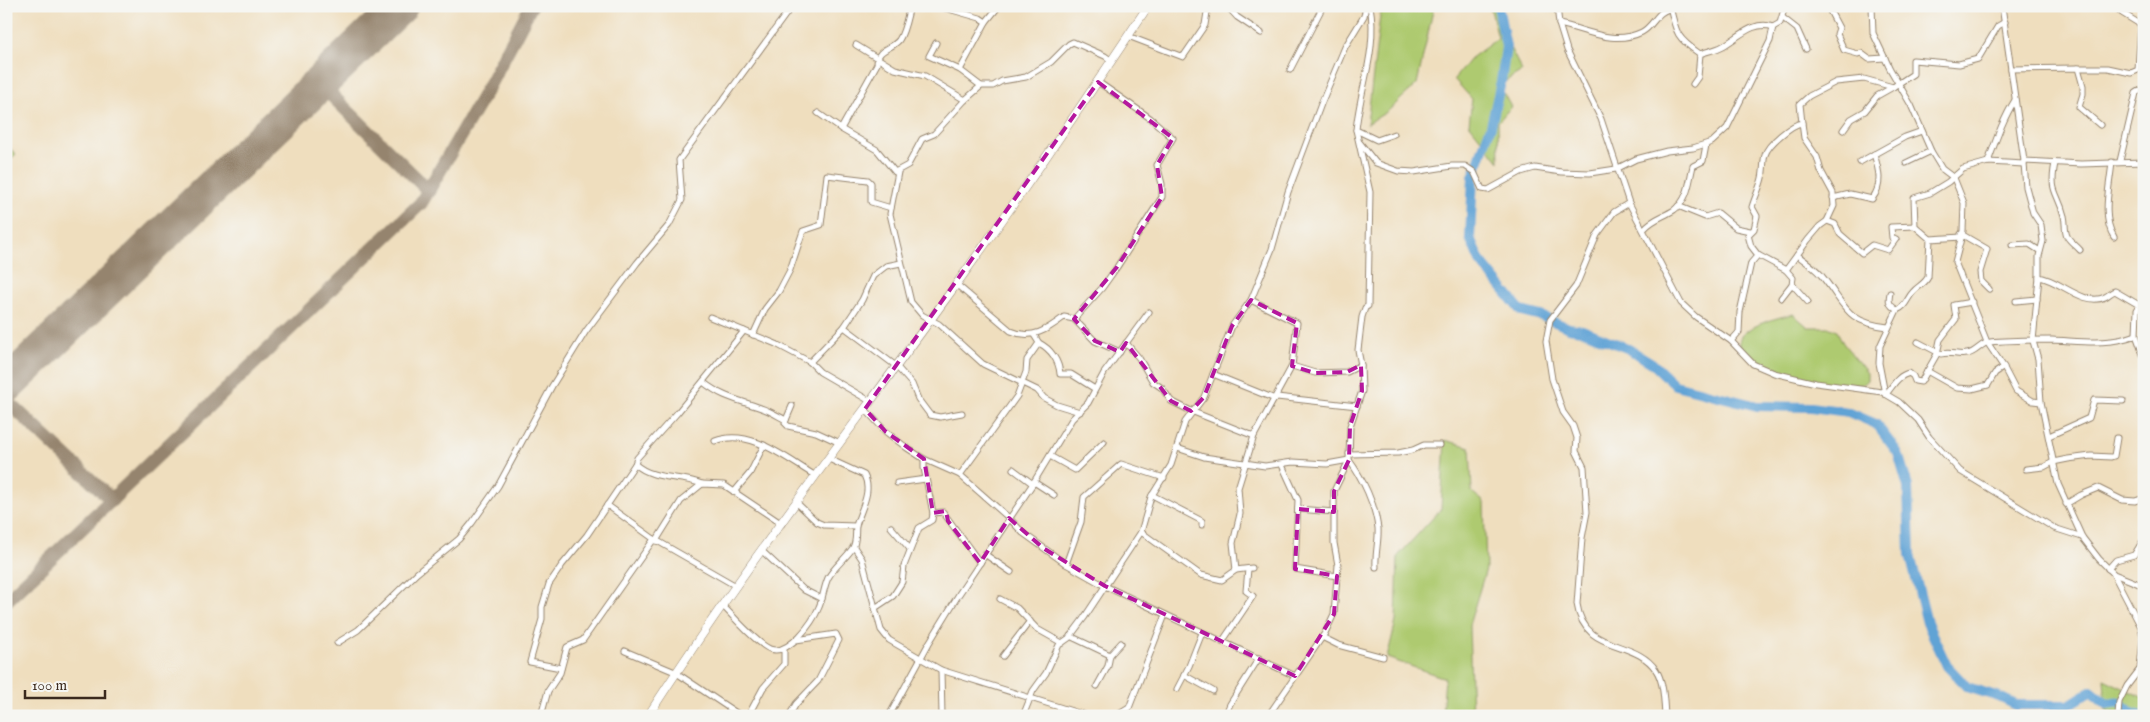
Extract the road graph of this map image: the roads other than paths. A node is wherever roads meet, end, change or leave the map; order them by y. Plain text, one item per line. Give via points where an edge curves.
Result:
1 (792, 6) edge
2 (910, 6) edge
3 (938, 6) edge
4 (999, 6) edge
5 (1148, 6) edge
6 (1208, 6) edge
7 (1227, 6) edge
8 (1323, 6) edge
9 (1366, 6) edge
10 (1370, 6) edge
11 (1557, 6) edge
12 (1785, 6) edge
13 (1872, 6) edge
14 (2002, 6) edge
15 (2115, 6) edge
16 (1672, 7) edge
17 (1830, 11) dead end
18 (2144, 17) edge
19 (1782, 18) junction
20 (986, 22) junction
21 (2005, 22) junction
22 (1559, 24) junction
23 (2142, 25) edge
24 (1773, 26) junction
25 (1260, 33) dead end
26 (1128, 36) junction
27 (936, 44) dead end
28 (856, 46) dead end
29 (1806, 49) dead end
30 (1700, 54) junction
31 (877, 58) junction
32 (1885, 58) junction
33 (1112, 61) junction
34 (2078, 68) junction
35 (2011, 69) junction
36 (960, 70) junction
37 (1290, 70) dead end
38 (1098, 82) junction
39 (1693, 84) dead end
40 (1900, 84) junction
41 (981, 86) junction
42 (1893, 87) junction
43 (2144, 88) edge
44 (965, 100) junction
45 (2015, 100) junction
46 (818, 113) dead end
47 (1802, 123) junction
48 (2100, 125) dead end
49 (841, 129) junction
50 (1356, 130) junction
51 (1843, 130) dead end
52 (1922, 131) junction
53 (1394, 134) dead end
54 (1358, 141) junction
55 (1706, 145) junction
56 (1931, 151) junction
57 (1874, 154) junction
58 (1860, 162) dead end
59 (1906, 162) dead end
60 (1988, 162) junction
61 (2112, 162) junction
62 (2120, 162) junction
63 (2144, 162) edge
64 (2024, 163) junction
65 (2055, 163) junction
66 (1616, 170) junction
67 (898, 172) junction
68 (1954, 178) junction
69 (1833, 198) junction
70 (1629, 203) junction
71 (1678, 206) junction
72 (891, 208) junction
73 (1827, 221) junction
74 (1915, 226) junction
75 (1644, 229) junction
76 (1750, 231) junction
77 (1961, 236) junction
78 (2114, 237) dead end
79 (1930, 239) junction
80 (2012, 245) dead end
81 (2080, 250) dead end
82 (2040, 251) junction
83 (1797, 254) junction
84 (1758, 255) junction
85 (901, 263) junction
86 (1786, 270) junction
87 (2039, 277) junction
88 (956, 284) junction
89 (1792, 284) junction
90 (1989, 289) dead end
91 (1890, 293) dead end
92 (1781, 298) dead end
93 (2037, 299) junction
94 (1251, 300) junction
95 (2016, 301) dead end
96 (1808, 302) dead end
97 (1972, 302) junction
98 (2142, 302) edge
99 (1897, 310) junction
100 (1149, 312) dead end
101 (710, 317) dead end
102 (1074, 319) junction
103 (931, 320) junction
104 (844, 327) junction
105 (1888, 327) junction
106 (744, 332) junction
107 (753, 335) junction
108 (1034, 335) junction
109 (2136, 335) junction
110 (1731, 341) junction
111 (2033, 341) junction
112 (1918, 342) dead end
113 (1987, 342) junction
114 (1039, 343) junction
115 (1126, 343) junction
116 (1937, 351) junction
117 (1120, 352) junction
118 (2144, 357) edge
119 (810, 362) junction
120 (1361, 365) junction
121 (896, 366) junction
122 (1292, 366) junction
123 (2004, 367) junction
124 (1928, 371) junction
125 (1213, 374) junction
126 (704, 382) junction
127 (1020, 383) junction
128 (1095, 388) junction
129 (1885, 394) junction
130 (1276, 398) junction
131 (870, 401) junction
132 (2123, 401) dead end
133 (2042, 402) junction
134 (792, 406) dead end
135 (1357, 406) junction
136 (865, 409) junction
137 (1191, 411) junction
138 (1080, 412) junction
139 (962, 414) dead end
140 (786, 420) junction
141 (1254, 436) junction
142 (2049, 436) junction
143 (2117, 438) dead end
144 (716, 441) dead end
145 (1104, 442) dead end
146 (840, 444) junction
147 (764, 446) junction
148 (1440, 446) dead end
149 (1178, 448) junction
150 (1348, 454) junction
151 (1050, 456) junction
152 (829, 459) junction
153 (924, 459) junction
154 (1349, 460) junction
155 (2053, 462) junction
156 (635, 464) junction
157 (1245, 465) junction
158 (1282, 465) junction
159 (1013, 468) dead end
160 (2026, 469) dead end
161 (960, 475) junction
162 (816, 476) junction
163 (1164, 478) junction
164 (926, 479) junction
165 (897, 483) dead end
166 (1033, 483) junction
167 (702, 484) junction
168 (734, 492) junction
169 (1054, 494) dead end
170 (1152, 495) junction
171 (2144, 498) edge
172 (797, 503) junction
173 (2066, 504) junction
174 (607, 505) junction
175 (1298, 509) junction
176 (1334, 512) junction
177 (933, 513) junction
178 (1009, 518) junction
179 (782, 524) junction
180 (1202, 525) dead end
181 (856, 526) junction
182 (891, 527) dead end
183 (1141, 532) junction
184 (2082, 537) junction
185 (2144, 539) edge
186 (655, 540) junction
187 (854, 547) junction
188 (910, 549) junction
189 (762, 551) junction
190 (986, 554) junction
191 (980, 563) junction
192 (1066, 564) junction
193 (1376, 566) dead end
194 (2108, 569) junction
195 (1236, 570) junction
196 (1011, 572) dead end
197 (2114, 574) junction
198 (1337, 576) junction
199 (736, 586) junction
200 (1105, 586) junction
201 (2144, 586) edge
202 (1000, 599) dead end
203 (822, 600) junction
204 (722, 605) junction
205 (875, 608) junction
206 (1165, 615) junction
207 (1030, 620) junction
208 (1202, 633) junction
209 (1070, 636) junction
210 (1322, 637) junction
211 (796, 640) junction
212 (1222, 642) junction
213 (336, 643) dead end
214 (1121, 643) dead end
215 (1062, 644) junction
216 (784, 649) junction
217 (625, 650) dead end
218 (1003, 656) dead end
219 (1110, 656) junction
220 (1383, 657) dead end
221 (1259, 658) junction
222 (922, 659) junction
223 (561, 668) junction
224 (941, 670) junction
225 (675, 672) junction
226 (1184, 676) junction
227 (1294, 676) junction
228 (1096, 686) dead end
229 (1177, 688) dead end
230 (1213, 692) dead end
231 (1030, 698) junction
232 (541, 716) edge
233 (648, 716) edge
234 (741, 716) edge
235 (748, 716) edge
236 (789, 716) edge
237 (889, 716) edge
238 (942, 716) edge
239 (1024, 716) edge
240 (1088, 716) edge
241 (1116, 716) edge
242 (1225, 716) edge
243 (1268, 716) edge
244 (1665, 716) edge
245 (2118, 716) edge

1 - 213 street via 679,160 682,200 669,225 586,331 498,486 472,524 460,539 417,573 358,630
2 - 31 street via 898,42
3 - 20 street
4 - 20 street
5 - 26 main road
6 - 26 street via 1206,25 1183,57
7 - 25 street
8 - 37 street
9 - 94 street via 1364,16 1344,47 1321,104 1288,192 1272,249
10 - 50 street via 1372,51
11 - 22 street
12 - 19 street
13 - 32 street via 1873,33
14 - 21 street
15 - 23 street
16 - 22 street via 1660,14 1644,32 1621,38 1597,36
16 - 30 street via 1676,31 1682,41
17 - 32 street via 1839,28 1837,34 1844,50 1861,53 1869,59
18 - 23 street
19 - 24 street
19 - 29 street via 1797,29
20 - 36 street
21 - 35 street
21 - 40 street via 1998,26 1978,59 1959,64 1913,60 1912,74
22 - 66 street via 1567,50 1601,119
23 - 34 street via 2138,70 2131,73 2108,68
24 - 30 street via 1766,24 1748,29 1716,49
24 - 55 street via 1770,41 1726,128
26 - 33 main road
27 - 36 street via 929,56
28 - 31 street
30 - 39 street via 1698,77
31 - 44 street via 895,69 925,76
31 - 49 street via 877,64
32 - 40 street
33 - 38 main road
33 - 41 street via 1073,42 1052,62 1026,77
34 - 35 street
34 - 48 street via 2083,86 2079,107
35 - 45 street
36 - 41 street
38 - 88 main road
38 - 102 street via 1173,138 1157,165 1162,197 1102,288
40 - 42 street
40 - 52 street
41 - 44 street
42 - 47 street via 1864,79 1836,82 1800,104
42 - 51 street via 1877,96 1862,115 1852,119
43 - 62 street via 2136,93
44 - 67 street via 934,134 922,139 908,165
45 - 60 street via 2002,122
45 - 64 street
46 - 49 street
47 - 69 street via 1804,138 1817,157
47 - 76 street via 1795,123 1770,145 1765,155 1762,181 1752,207 1758,216 1754,229
49 - 67 street via 877,150 889,167
50 - 53 street via 1376,140
50 - 54 street
52 - 56 street
52 - 57 street
54 - 66 street via 1376,163 1398,171 1465,166 1474,172 1482,189 1488,190 1535,168 1561,172
54 - 120 street via 1370,192 1368,306 1364,308 1358,350
55 - 66 street via 1636,159
55 - 71 street via 1703,161 1693,166 1687,193
56 - 59 street
56 - 68 street via 1942,169
57 - 58 street
57 - 69 street via 1879,181 1878,192 1872,199 1850,194
60 - 64 street
60 - 68 street via 1963,169
61 - 62 street
61 - 65 street
61 - 78 street via 2107,216 2108,228
62 - 63 street
64 - 65 street
64 - 82 street via 2026,188 2033,213 2041,226 2043,241
65 - 81 street via 2052,181 2055,196 2062,210 2068,239
66 - 70 street
67 - 72 street
68 - 74 street via 1934,191 1914,198
68 - 77 street via 1964,203
69 - 73 street via 1834,206
70 - 75 street
70 - 244 street via 1614,212 1597,236 1576,286 1550,320 1546,341 1552,378 1563,412 1573,426 1576,451 1584,467 1587,512 1582,538 1579,613 1589,631 1601,640 1636,654 1656,670
71 - 75 street via 1651,221
71 - 76 street via 1706,217 1718,213 1736,228
72 - 85 street
72 - 107 street via 871,202 871,183 868,180 828,175 821,225 803,231 790,270
73 - 74 street via 1835,224 1840,234 1862,253 1872,245 1888,250 1896,239 1892,238 1891,227
73 - 83 street
74 - 79 street
75 - 110 street via 1681,303
76 - 84 street via 1751,246
77 - 79 street
77 - 90 street via 1987,249 1980,272 1981,281
77 - 97 street via 1956,262
79 - 99 street via 1926,282 1912,292 1903,308
80 - 82 street via 2029,244
82 - 87 street
83 - 86 street
83 - 105 street via 1820,274 1852,317 1873,326
84 - 86 street
84 - 110 street via 1751,263 1739,332
85 - 103 street via 911,302
85 - 104 street via 886,266 873,276
86 - 89 street via 1793,278
87 - 93 street
87 - 98 street via 2088,298 2104,298 2115,291
88 - 103 main road
88 - 108 street via 1011,331 1021,336
89 - 92 street
89 - 96 street
91 - 99 street via 1888,301
93 - 95 street
93 - 111 street
94 - 122 street via 1297,323
94 - 125 street via 1232,326
97 - 113 street
97 - 116 street via 1954,305 1956,319 1940,340
98 - 109 street via 2137,310
99 - 105 street
100 - 115 street
101 - 106 street
102 - 108 street via 1064,317
102 - 117 street via 1095,341
103 - 121 main road
103 - 127 street via 984,364
104 - 119 street
104 - 121 street
105 - 129 street via 1880,346 1879,363
106 - 107 street
106 - 126 street
107 - 119 street
108 - 114 street
109 - 111 street via 2102,342
109 - 118 street
110 - 129 street via 1753,364 1774,372 1816,383
111 - 113 street
111 - 133 street
112 - 116 street
113 - 116 street via 1965,355
113 - 123 street
114 - 127 street via 1027,360 1026,372
114 - 128 street via 1059,363 1060,374 1071,374
115 - 117 street
115 - 137 street via 1153,382 1171,401
116 - 124 street
117 - 128 street
119 - 131 street via 820,372
120 - 122 street via 1347,372 1315,372
120 - 135 street via 1362,391
121 - 131 main road
121 - 139 street via 912,384 930,415
122 - 130 street
123 - 124 street via 1995,373 1988,385 1972,389 1957,388
123 - 133 street via 2016,391 2032,401
124 - 129 street via 1921,382 1915,381 1909,373 1904,374
125 - 130 street
125 - 137 street via 1204,397
126 - 140 street via 734,400 762,408
126 - 156 street
127 - 138 street via 1037,390 1057,405
127 - 161 street via 1017,396
128 - 138 street
129 - 184 street via 1918,420 1960,471 2054,528
130 - 135 street
130 - 141 street
131 - 136 main road
132 - 142 street via 2094,400 2089,418
133 - 142 street
134 - 140 street
135 - 150 street via 1350,426
136 - 146 main road
136 - 153 street via 886,432
137 - 141 street
137 - 149 street
138 - 151 street via 1072,419
140 - 146 street via 788,426 816,432
141 - 157 street
142 - 155 street
143 - 155 street via 2114,456
144 - 147 street via 744,438
145 - 151 street via 1075,470
146 - 152 main road
147 - 162 street
147 - 168 street via 750,473
148 - 150 street via 1424,445 1398,453
149 - 157 street
149 - 163 street
150 - 154 street
151 - 166 street
152 - 162 main road
152 - 181 street via 864,475 867,481 864,508
153 - 161 street
153 - 164 street
154 - 158 street
154 - 176 street via 1334,491
154 - 193 street via 1362,480 1375,514 1378,529
155 - 160 street via 2044,468
155 - 173 street
156 - 167 street via 658,476 689,479
156 - 174 street
157 - 158 street
157 - 195 street via 1238,488 1240,514 1233,543
158 - 175 street via 1298,500
159 - 166 street
161 - 178 street
162 - 172 main road
163 - 170 street
163 - 192 street via 1121,464 1093,488 1084,497 1081,522
164 - 165 street
164 - 177 street
166 - 169 street
166 - 178 street
167 - 168 street via 724,485
167 - 186 street via 681,501
168 - 179 street
170 - 180 street via 1192,514 1202,520
170 - 183 street
171 - 173 street via 2122,500 2098,488
172 - 179 main road
172 - 181 street via 824,525
173 - 184 street
174 - 186 street
174 - 223 street via 549,584 542,607 542,619 530,662
175 - 176 street
175 - 198 street via 1295,569
176 - 198 street
177 - 188 street via 932,520 919,528
177 - 191 street via 943,512
178 - 190 street
178 - 192 street via 1023,533
179 - 189 main road
181 - 187 street
182 - 188 street
183 - 195 street via 1201,575 1222,580
183 - 200 street
184 - 194 street
185 - 194 street via 2134,555 2116,560
186 - 199 street
186 - 223 street via 583,640 567,647
187 - 203 street via 828,579
187 - 205 street via 862,559
188 - 205 street via 902,582 893,596
189 - 199 main road
189 - 203 street via 804,590
190 - 191 street
190 - 196 street
191 - 222 street
192 - 200 street
194 - 197 street
195 - 212 street via 1250,568 1246,591 1253,596
197 - 201 street
197 - 245 street via 2141,626 2143,637 2140,669 2119,702
198 - 210 street via 1334,614
199 - 204 main road
200 - 206 street
200 - 209 street
202 - 207 street via 1018,608
203 - 211 street
204 - 216 street via 771,650
204 - 225 main road
205 - 222 street via 881,630 889,640
206 - 208 street
206 - 241 street via 1129,708
207 - 215 street via 1037,629
207 - 218 street
208 - 212 street
208 - 226 street
209 - 215 street
209 - 219 street
210 - 220 street
210 - 227 street
211 - 216 street
211 - 236 street via 836,634 839,640 818,681
212 - 221 street
214 - 219 street
215 - 231 street
216 - 235 street via 784,664 763,688
217 - 225 street
219 - 228 street
221 - 227 street
221 - 242 street
222 - 224 street
222 - 237 street
223 - 232 street via 548,691
224 - 231 street
224 - 238 street
225 - 233 main road
225 - 234 street
226 - 229 street
226 - 230 street
227 - 243 street
231 - 239 street
231 - 240 street

